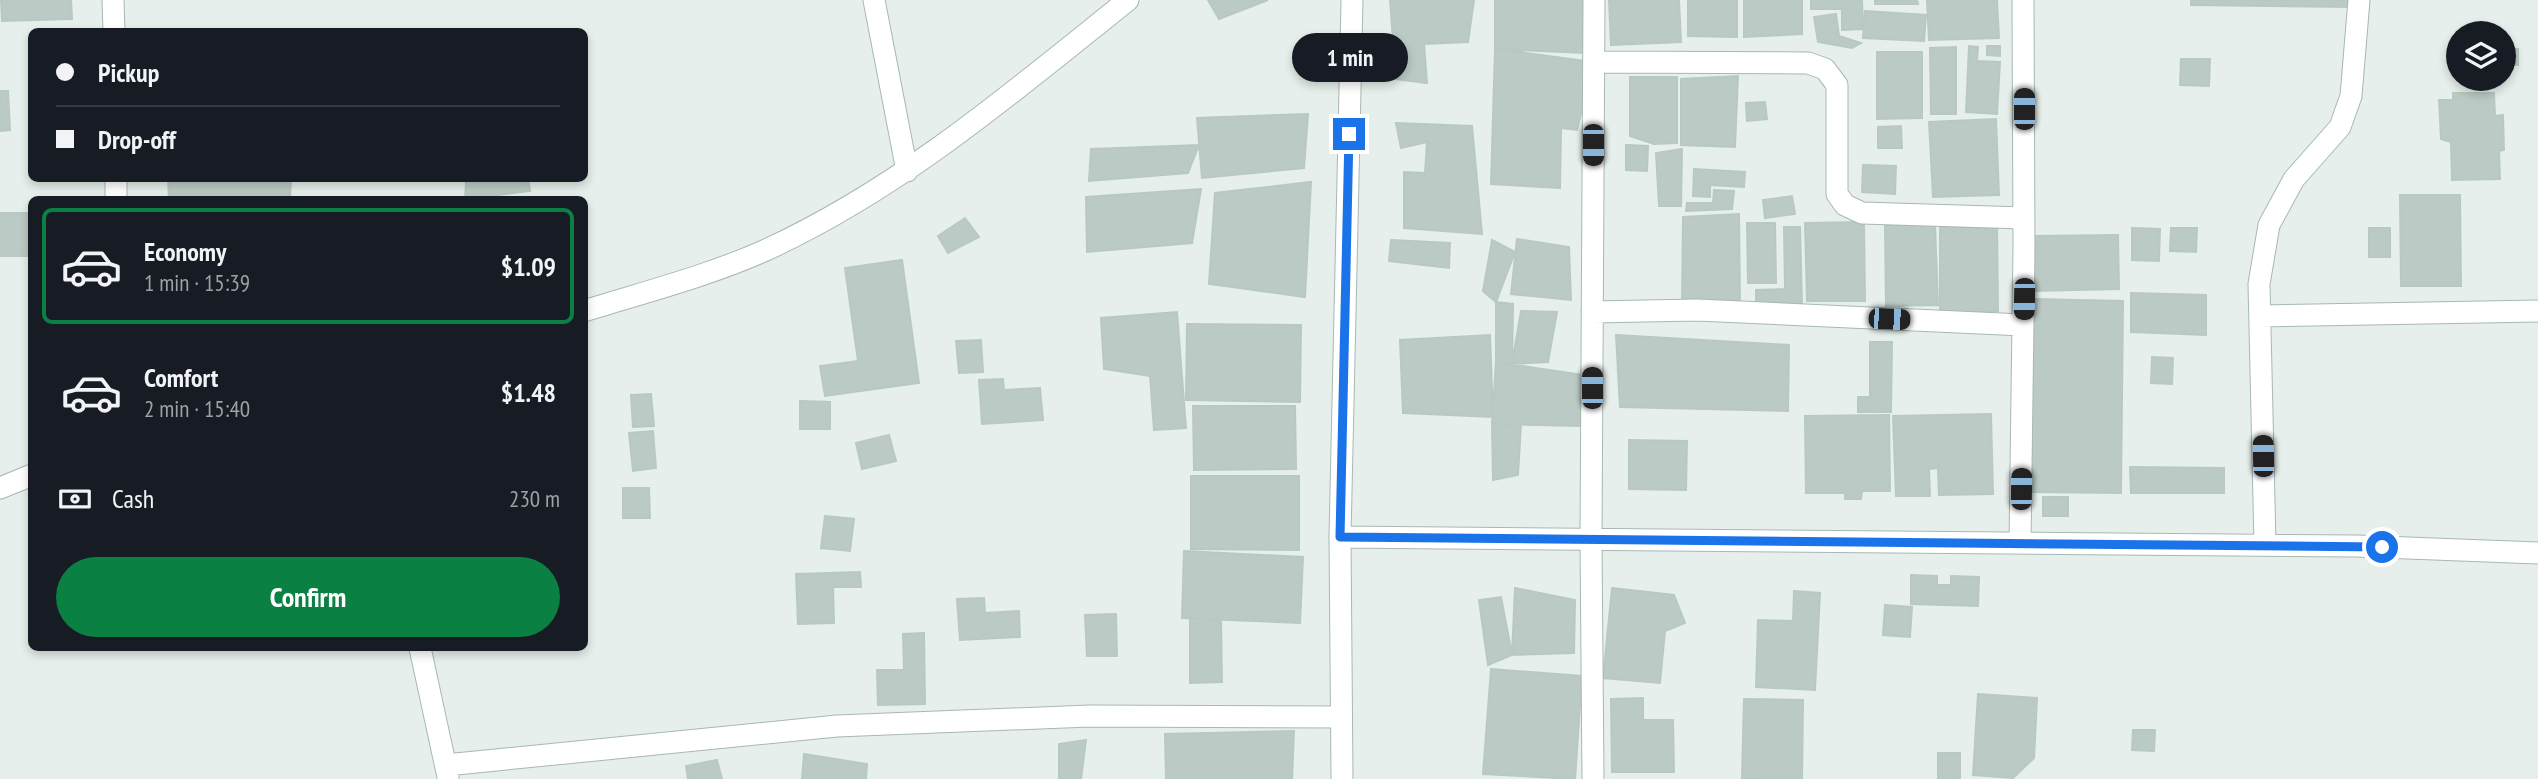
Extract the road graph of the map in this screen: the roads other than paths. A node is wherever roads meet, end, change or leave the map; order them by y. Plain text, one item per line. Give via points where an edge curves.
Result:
1 (113, 0) edge
2 (874, 0) edge
3 (1128, 0) edge
4 (1352, 0) edge
5 (1594, 0) edge
6 (2024, 0) edge
7 (2359, 0) edge
8 (114, 28) edge
9 (1594, 62) junction
10 (907, 172) junction
11 (2024, 218) junction
12 (588, 310) edge
13 (2538, 311) edge
14 (1592, 312) junction
15 (2260, 316) junction
16 (2023, 325) junction
17 (28, 477) edge
18 (0, 488) edge
19 (1340, 537) junction
20 (1591, 540) junction
21 (2020, 543) junction
22 (2265, 545) junction
23 (2538, 553) edge
24 (421, 651) edge
25 (1341, 717) junction
26 (447, 772) edge
27 (1342, 779) edge
28 (1593, 779) edge

1 - 8 street
2 - 10 street
3 - 10 street
4 - 19 street
5 - 9 street
6 - 11 street
7 - 15 street via 2351,96 2340,127 2294,179 2269,225 2259,284
9 - 11 street via 1808,63 1825,69 1838,85 1837,194 1844,205 1862,213
9 - 14 street
10 - 12 street via 766,250 703,275
11 - 16 street
13 - 15 street
14 - 16 street via 1697,310
14 - 20 street
15 - 22 street
16 - 21 street
17 - 18 street
19 - 20 street
19 - 25 street
20 - 21 street
20 - 28 street
21 - 22 street
22 - 23 street
24 - 26 street
25 - 26 street via 1089,716 837,726
25 - 27 street

